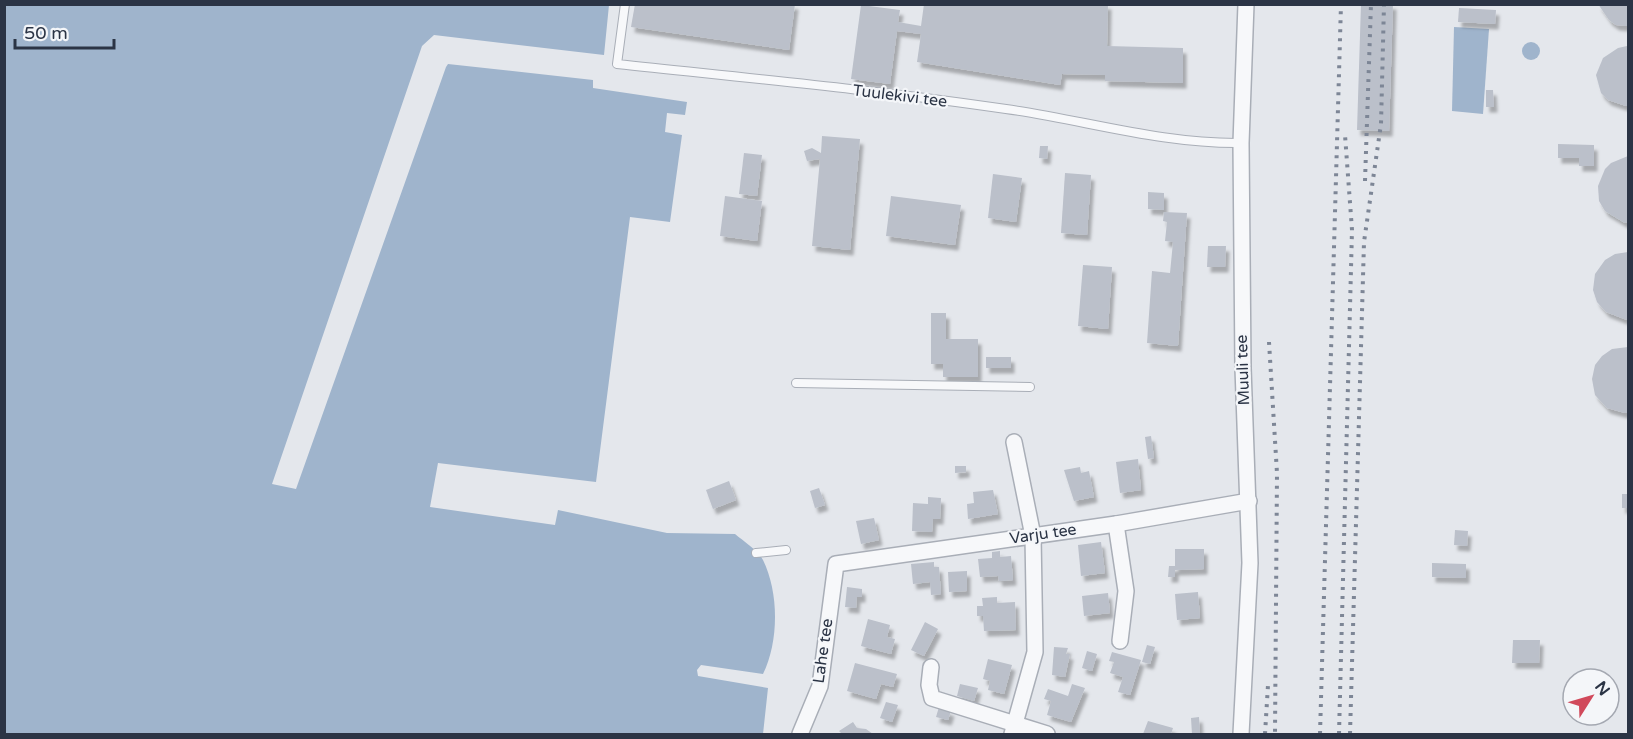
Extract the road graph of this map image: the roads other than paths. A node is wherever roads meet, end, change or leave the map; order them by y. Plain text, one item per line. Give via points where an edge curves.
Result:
1 (625, 4) edge
2 (1246, 4) edge
3 (1240, 142) junction
4 (796, 383) dead end
5 (1030, 387) dead end
6 (1014, 442) dead end
7 (1249, 501) junction
8 (1116, 524) junction
9 (1033, 536) junction
10 (786, 550) dead end
11 (756, 553) dead end
12 (836, 564) joint
13 (1120, 641) dead end
14 (931, 668) dead end
15 (1014, 730) edge
16 (800, 735) edge
17 (1047, 735) edge
18 (1241, 735) edge

1 - 3 lane, Tuulekivi tee via 617,64 1008,109 1158,137
2 - 3 street, Muuli tee
3 - 7 street, Muuli tee
4 - 5 lane
6 - 9 street
7 - 8 street, Varju tee
7 - 18 street, Muuli tee via 1250,563
8 - 9 street, Varju tee
8 - 13 street via 1126,591
9 - 12 street, Varju tee
9 - 15 street via 1035,652
10 - 11 lane
12 - 16 street, Lahe tee via 820,686
14 - 15 street via 932,698
15 - 17 street

